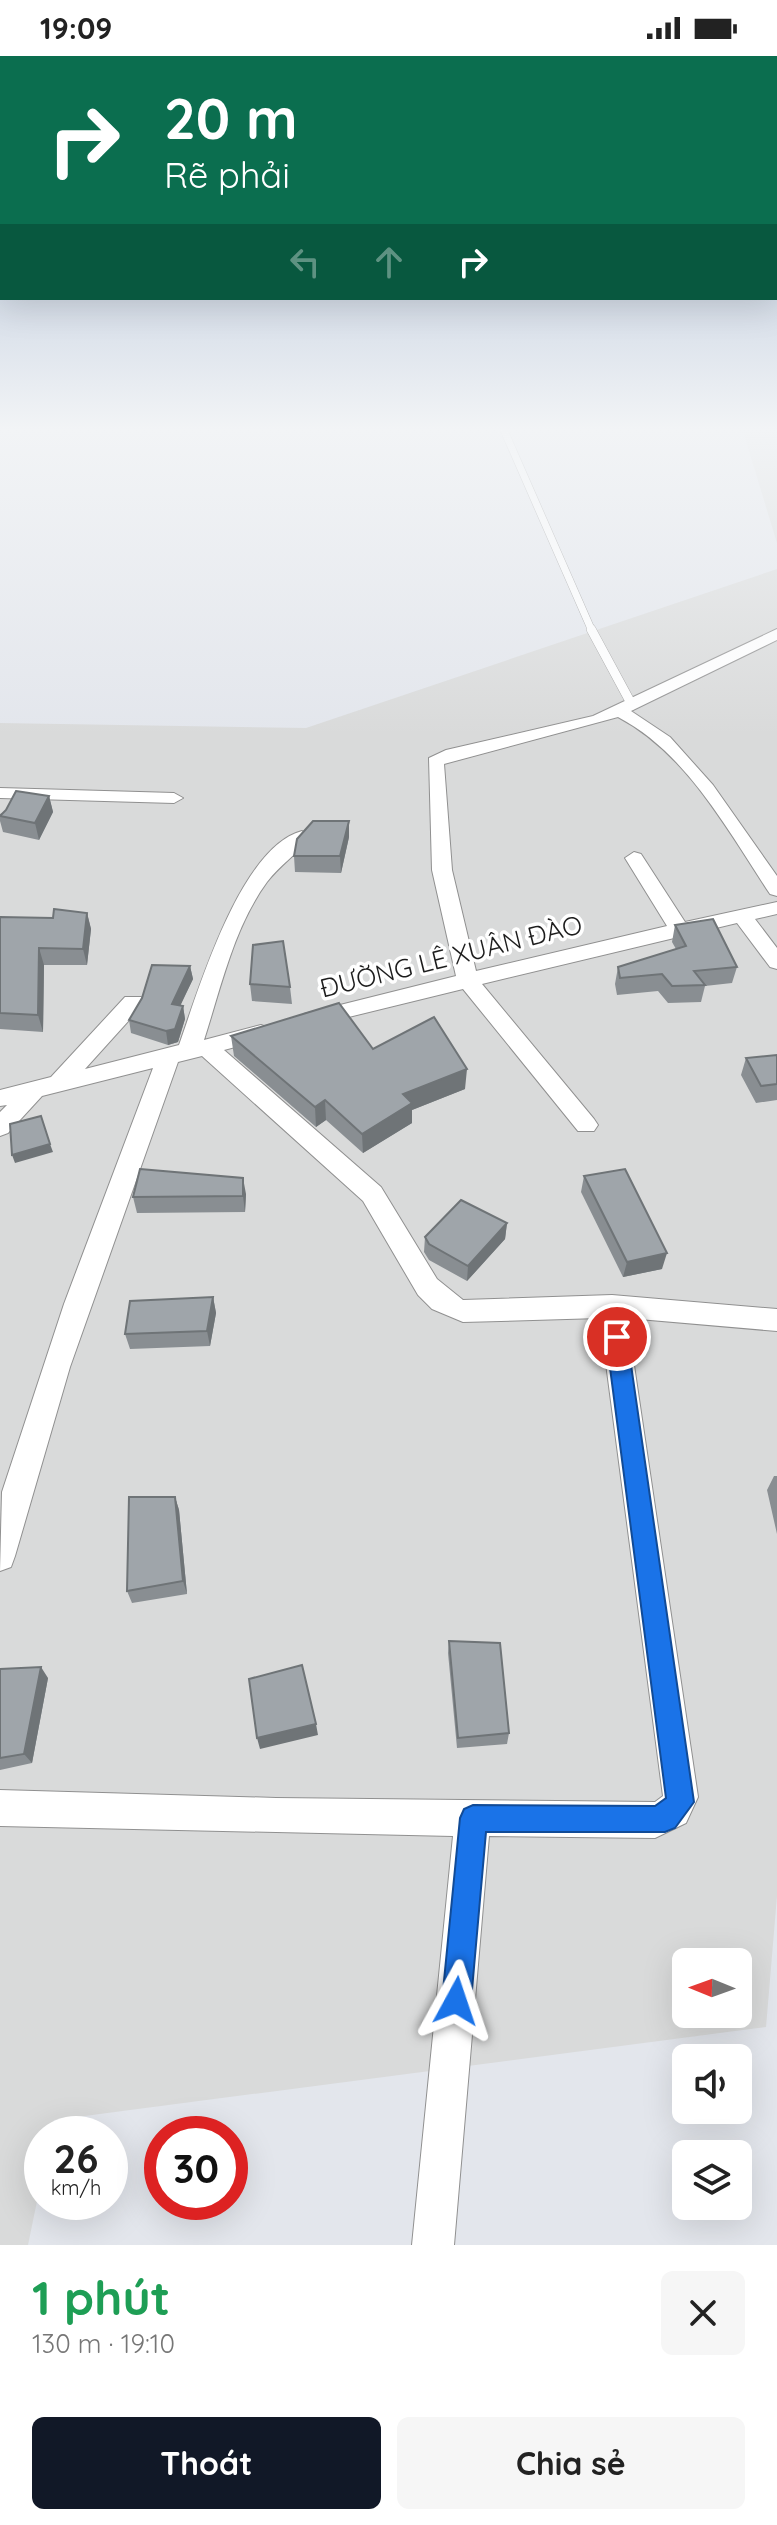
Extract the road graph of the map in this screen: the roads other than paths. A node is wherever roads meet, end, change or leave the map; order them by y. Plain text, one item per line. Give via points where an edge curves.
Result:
1 (548, 530) edge
2 (777, 634) edge
3 (625, 708) junction
4 (174, 798) dead end
5 (1, 799) edge
6 (302, 837) edge
7 (634, 858) dead end
8 (777, 890) edge
9 (777, 908) edge
10 (742, 916) junction
11 (680, 930) junction
12 (777, 962) edge
13 (468, 981) junction
14 (133, 1002) dead end
15 (188, 1051) junction
16 (58, 1084) junction
17 (34, 1090) junction
18 (0, 1098) edge
19 (586, 1125) dead end
20 (0, 1127) edge
21 (612, 1306) junction
22 (777, 1320) edge
23 (0, 1556) edge
24 (0, 1808) edge
25 (473, 1818) junction
26 (433, 2245) edge

1 - 3 lane
2 - 3 street
3 - 8 street via 693,772
3 - 13 street via 562,731 435,762 442,870
4 - 5 street
6 - 15 street via 269,864 239,908
7 - 11 street
9 - 10 street, ĐƯỜNG LÊ XUÂN ĐÀO
10 - 11 street, ĐƯỜNG LÊ XUÂN ĐÀO
10 - 12 street
11 - 13 street, ĐƯỜNG LÊ XUÂN ĐÀO
13 - 15 street, ĐƯỜNG LÊ XUÂN ĐÀO
13 - 19 street
14 - 16 street
15 - 16 street, ĐƯỜNG LÊ XUÂN ĐÀO
15 - 21 street via 372,1194 394,1224 424,1286 447,1307 463,1311
15 - 23 street via 29,1446
16 - 17 street, ĐƯỜNG LÊ XUÂN ĐÀO
17 - 18 street, ĐƯỜNG LÊ XUÂN ĐÀO
17 - 20 street
21 - 22 street
21 - 25 street via 680,1802 665,1818 655,1820
24 - 25 street
25 - 26 street

